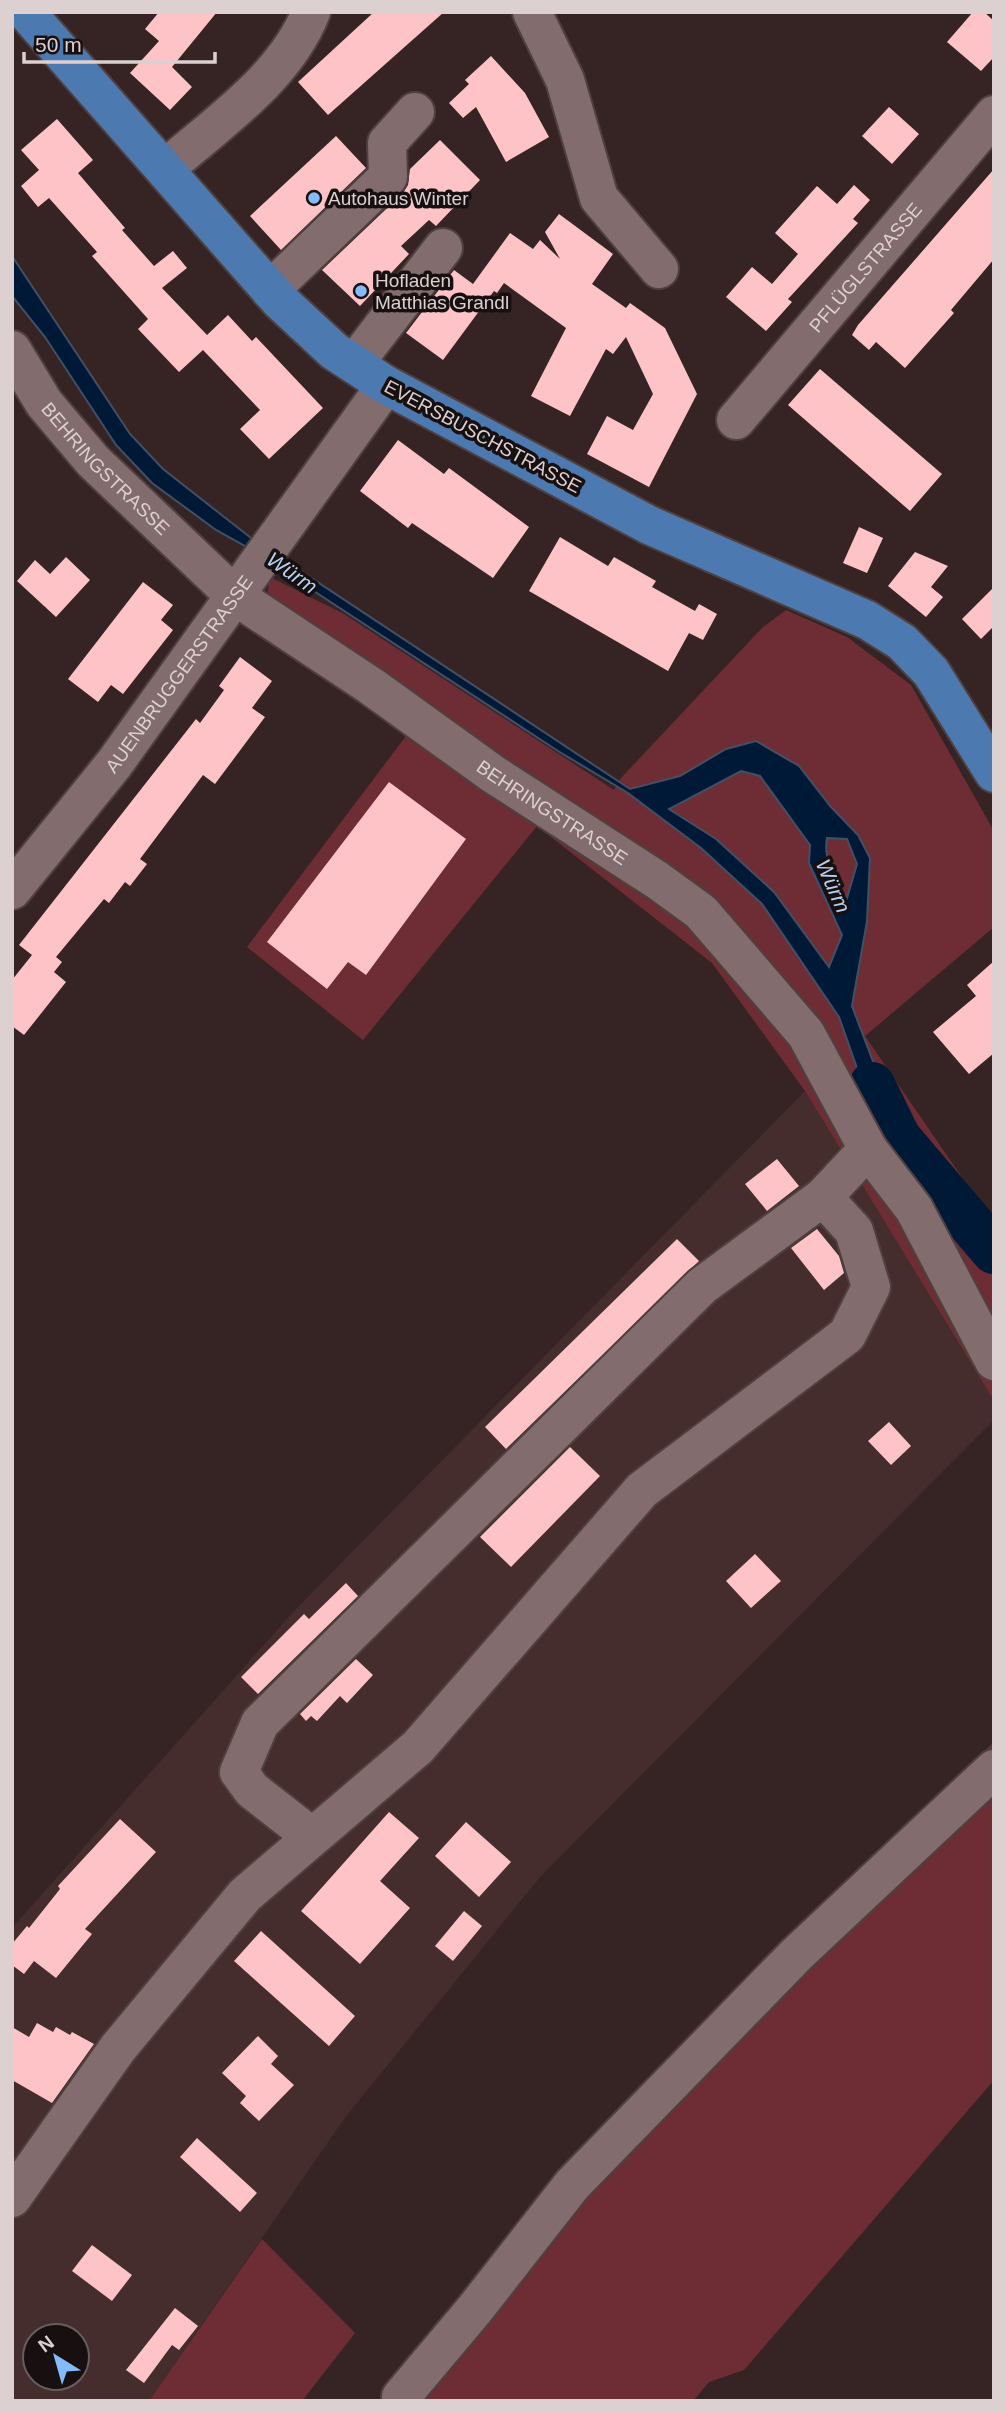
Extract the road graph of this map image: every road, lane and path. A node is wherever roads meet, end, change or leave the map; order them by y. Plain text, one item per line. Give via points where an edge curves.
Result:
1 (26, 12) edge
2 (311, 12) edge
3 (532, 12) edge
4 (415, 112) dead end
5 (988, 132) edge
6 (164, 169) junction
7 (443, 248) dead end
8 (659, 269) dead end
9 (270, 290) junction
10 (12, 350) edge
11 (354, 364) junction
12 (386, 385) junction
13 (736, 421) dead end
14 (242, 585) junction
15 (994, 773) edge
16 (12, 890) edge
17 (868, 1149) junction
18 (823, 1197) junction
19 (994, 1361) edge
20 (994, 1769) edge
21 (311, 1836) junction
22 (12, 2198) edge
23 (401, 2397) dead end

1 - 6 main road, EVERSBUSCHSTRASSE
2 - 6 street via 302,35 258,87
3 - 8 street via 565,80 599,198
4 - 9 street via 387,143 388,177
5 - 13 street, PFLÜGLSTRASSE
6 - 9 main road, EVERSBUSCHSTRASSE
7 - 11 street
9 - 11 main road, EVERSBUSCHSTRASSE
10 - 14 street, BEHRINGSTRASSE via 44,403 93,461
11 - 12 main road, EVERSBUSCHSTRASSE
12 - 14 street, AUENBRUGGERSTRASSE
12 - 15 main road, EVERSBUSCHSTRASSE via 649,525 867,620 902,642 931,672
14 - 16 street, AUENBRUGGERSTRASSE via 114,764
14 - 17 street, BEHRINGSTRASSE via 493,775 701,912 806,1034
17 - 18 street
17 - 19 street, BEHRINGSTRASSE via 914,1209
18 - 21 street via 854,1231 871,1287 847,1335 642,1490 418,1746
18 - 21 street via 702,1286 260,1723 239,1772 252,1790
20 - 23 street via 796,1955 572,2185
21 - 22 street via 245,1895 118,2048

